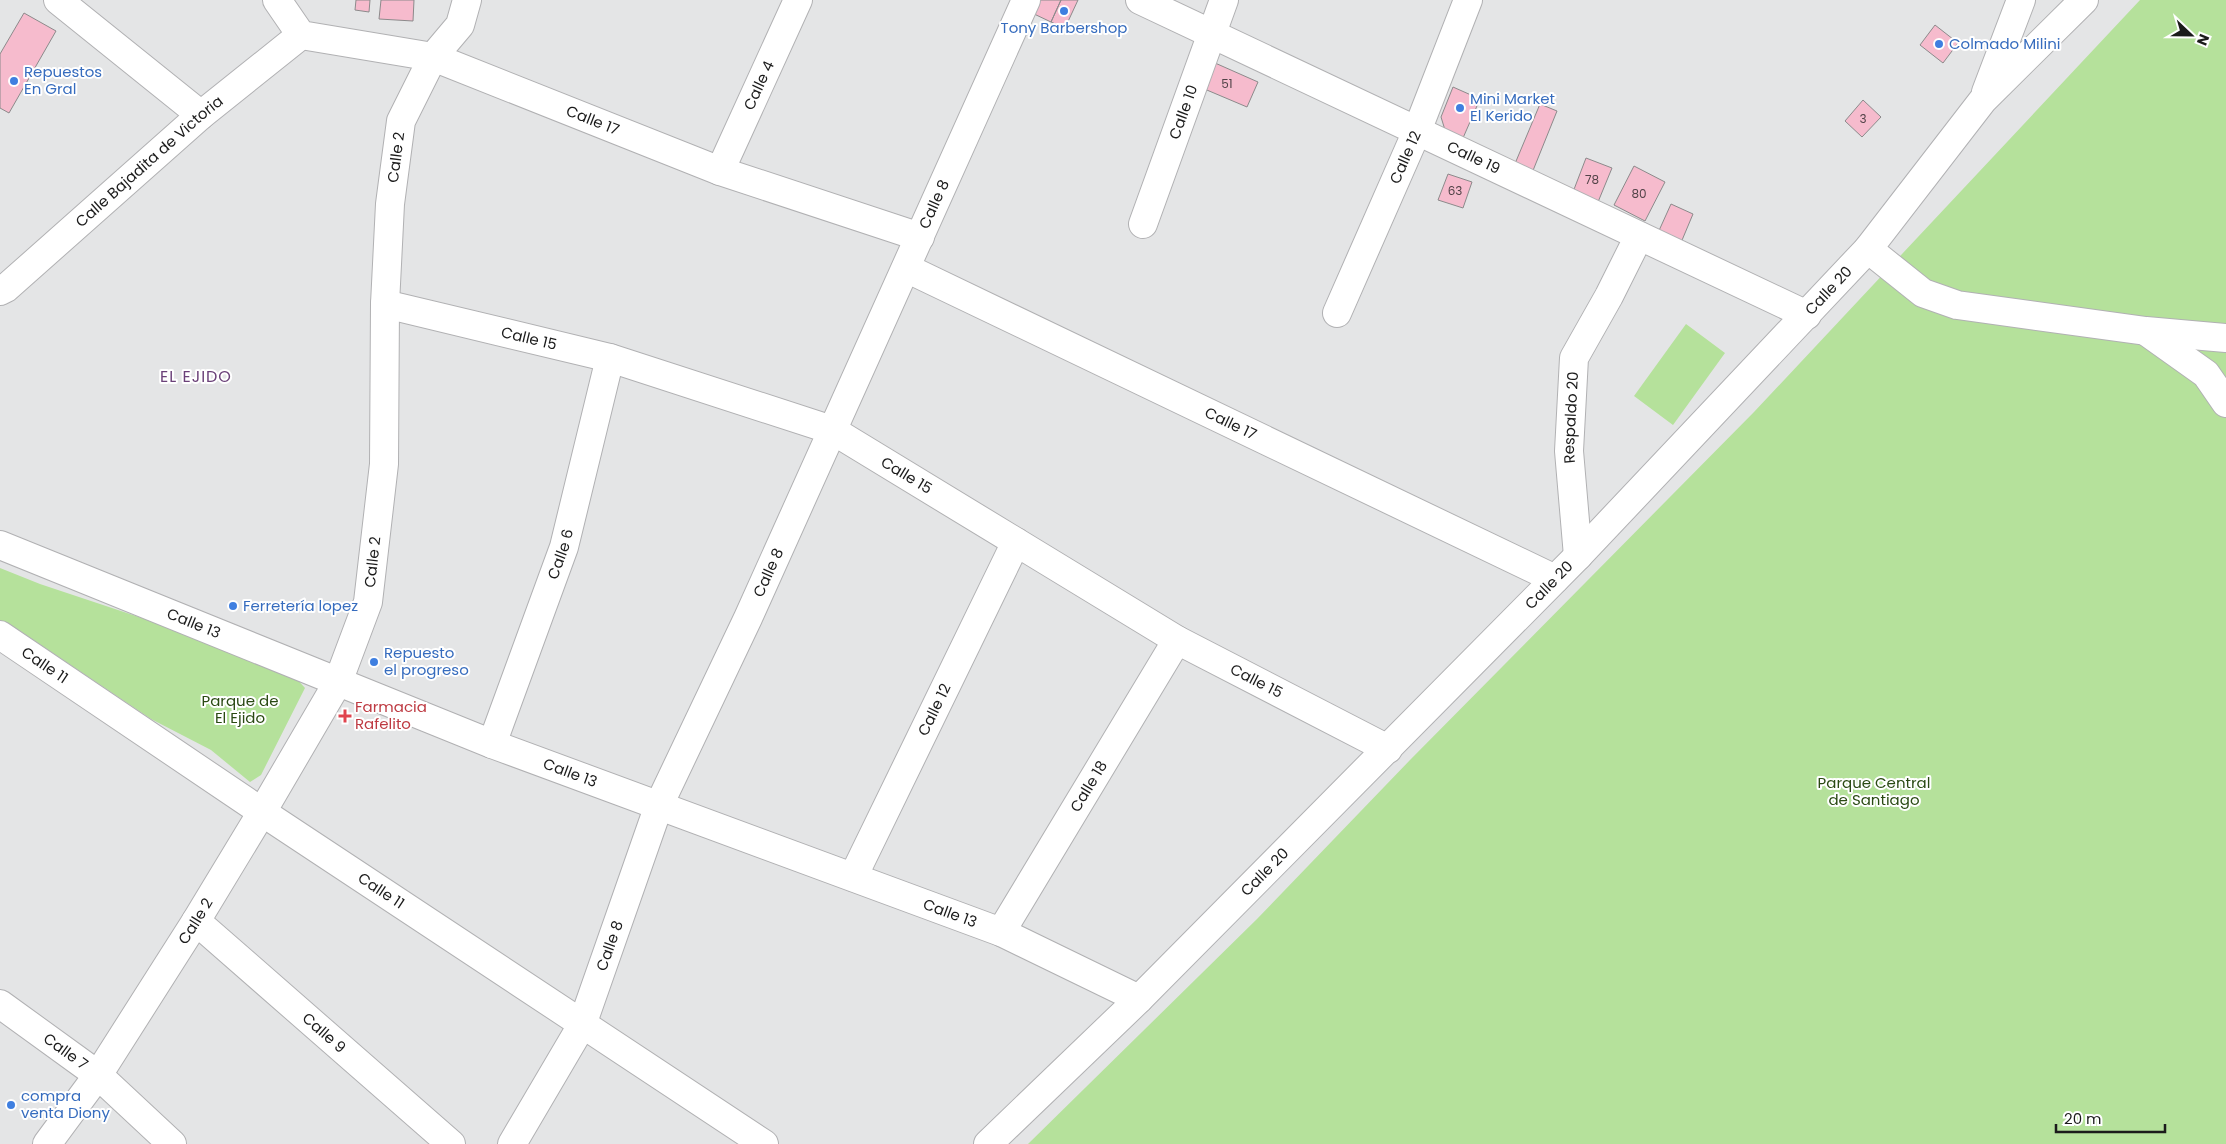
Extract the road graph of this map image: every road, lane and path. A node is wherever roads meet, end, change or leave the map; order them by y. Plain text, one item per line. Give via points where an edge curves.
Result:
1 (58, 0) edge
2 (277, 0) edge
3 (467, 0) edge
4 (798, 0) edge
5 (1026, 0) edge
6 (1140, 0) edge
7 (1224, 0) edge
8 (1468, 0) edge
9 (2021, 0) edge
10 (2084, 0) edge
11 (1211, 33) junction
12 (302, 35) junction
13 (433, 57) junction
14 (1983, 100) junction
15 (201, 114) junction
16 (1417, 130) junction
17 (720, 171) junction
18 (1143, 224) dead end
19 (1639, 236) junction
20 (920, 237) junction
21 (1868, 249) junction
22 (906, 268) junction
23 (0, 291) edge
24 (385, 304) junction
25 (1337, 313) dead end
26 (1807, 315) junction
27 (2146, 332) junction
28 (2226, 338) edge
29 (610, 358) junction
30 (2226, 403) edge
31 (832, 430) junction
32 (1016, 542) junction
33 (0, 545) edge
34 (1578, 556) junction
35 (1555, 579) junction
36 (0, 635) edge
37 (1177, 640) junction
38 (338, 682) junction
39 (492, 744) junction
40 (1388, 749) junction
41 (659, 806) junction
42 (262, 812) junction
43 (853, 877) junction
44 (196, 921) junction
45 (1001, 932) junction
46 (1139, 999) junction
47 (0, 1004) edge
48 (582, 1025) junction
49 (98, 1075) junction
50 (47, 1144) edge
51 (172, 1144) edge
52 (451, 1144) edge
53 (512, 1144) edge
54 (764, 1144) edge
55 (988, 1144) edge

1 - 15 street
2 - 12 street
3 - 13 street, Calle 2 via 460,25
4 - 17 street, Calle 4
5 - 20 street, Calle 8
6 - 11 street, Calle 19
7 - 11 street, Calle 10
8 - 16 street, Calle 12
9 - 14 street
10 - 14 street, Calle 20
11 - 16 street, Calle 19
11 - 18 street, Calle 10
12 - 13 street, Calle 17
12 - 15 street, Calle Bajadita de Victoria
13 - 17 street, Calle 17
13 - 24 street, Calle 2 via 401,121 390,204
14 - 21 street, Calle 20
15 - 23 street, Calle Bajadita de Victoria
16 - 19 street, Calle 19
16 - 25 street, Calle 12
17 - 20 street, Calle 17
19 - 26 street, Calle 19
19 - 34 street, Respaldo 20 via 1574,358 1569,451
20 - 22 street, Calle 8
21 - 26 street, Calle 20
21 - 27 street via 1922,293 1957,305
22 - 31 street, Calle 8
22 - 35 street, Calle 17
24 - 29 street, Calle 15
24 - 38 street, Calle 2 via 384,464 368,602
26 - 34 street, Calle 20
27 - 28 street
27 - 30 street via 2206,374
29 - 31 street, Calle 15
29 - 39 street, Calle 6 via 564,547
31 - 32 street, Calle 15
31 - 41 street, Calle 8
32 - 37 street, Calle 15
32 - 43 street, Calle 12
33 - 38 street, Calle 13
34 - 35 street, Calle 20
35 - 40 street, Calle 20
36 - 42 street, Calle 11
37 - 40 street, Calle 15
37 - 45 street, Calle 18
38 - 39 street, Calle 13
38 - 42 street, Calle 2
39 - 41 street, Calle 13
40 - 46 street, Calle 20
41 - 43 street, Calle 13
41 - 48 street, Calle 8
42 - 44 street, Calle 2
42 - 48 street, Calle 11
43 - 45 street, Calle 13
44 - 49 street, Calle 2
44 - 52 street, Calle 9
45 - 46 street, Calle 13
46 - 55 street, Calle 20
47 - 49 street, Calle 7
48 - 53 street, Calle 8
48 - 54 street, Calle 11
49 - 50 street, Calle 2
49 - 51 street, Calle 7

